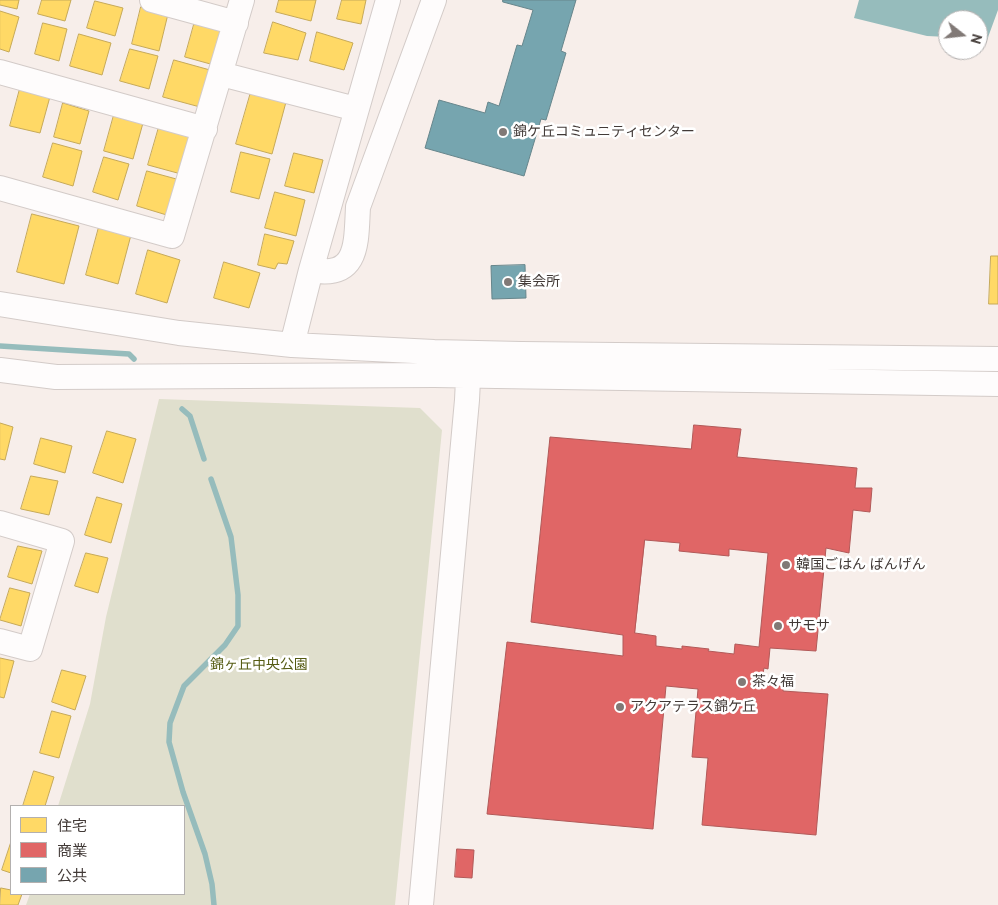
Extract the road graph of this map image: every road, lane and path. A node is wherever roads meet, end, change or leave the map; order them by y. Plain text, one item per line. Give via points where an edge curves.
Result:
1 (152, 0) edge
2 (242, 0) edge
3 (388, 0) edge
4 (434, 0) edge
5 (236, 23) junction
6 (0, 72) edge
7 (221, 74) junction
8 (356, 109) junction
9 (205, 129) junction
10 (0, 188) edge
11 (311, 270) junction
12 (0, 304) edge
13 (292, 344) junction
14 (998, 359) edge
15 (469, 364) junction
16 (0, 370) edge
17 (998, 384) edge
18 (0, 523) edge
19 (0, 641) edge
20 (421, 905) edge

1 - 5 street
2 - 5 street
3 - 8 street
4 - 11 street via 358,207 354,255 345,266 332,272
5 - 7 street
6 - 9 street
7 - 8 street
7 - 9 street
8 - 11 street
9 - 10 street via 172,236
11 - 13 street
12 - 13 street via 179,333
13 - 15 street
14 - 15 street
15 - 16 street via 56,377
15 - 17 street
15 - 20 street
18 - 19 street via 62,541 30,649

